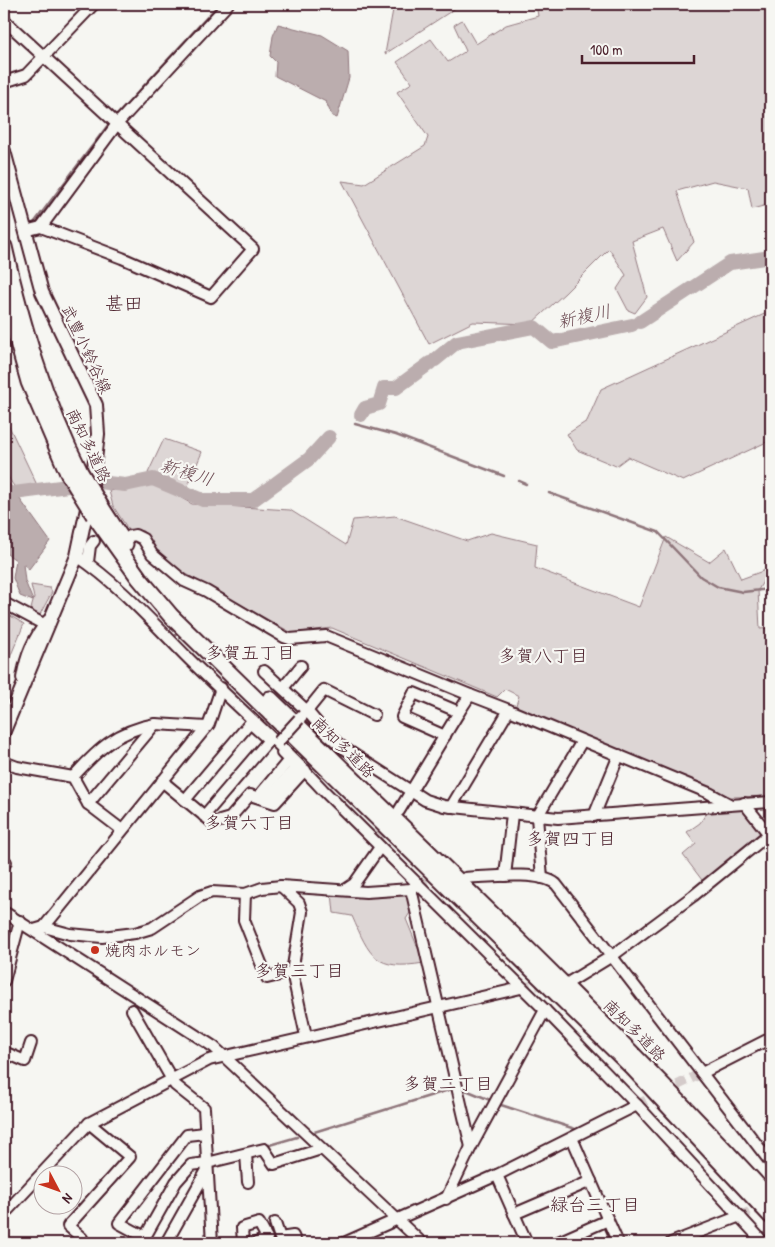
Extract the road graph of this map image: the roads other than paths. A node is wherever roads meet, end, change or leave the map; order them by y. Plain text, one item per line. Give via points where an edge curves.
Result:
1 (94, 4) edge
2 (228, 4) edge
3 (4, 20) edge
4 (44, 57) junction
5 (4, 82) edge
6 (117, 124) junction
7 (4, 152) edge
8 (41, 227) junction
9 (25, 232) junction
10 (4, 247) edge
11 (4, 291) edge
12 (83, 476) junction
13 (97, 511) junction
14 (130, 536) dead end
15 (94, 541) dead end
16 (82, 559) junction
17 (4, 603) edge
18 (48, 622) junction
19 (301, 666) dead end
20 (264, 671) dead end
21 (221, 688) junction
22 (283, 688) junction
23 (470, 695) junction
24 (509, 710) junction
25 (307, 711) junction
26 (459, 712) junction
27 (374, 715) dead end
28 (155, 724) junction
29 (207, 727) junction
30 (4, 731) edge
31 (445, 736) junction
32 (273, 741) junction
33 (582, 741) junction
34 (618, 755) junction
35 (4, 762) edge
36 (305, 770) junction
37 (73, 777) junction
38 (162, 781) junction
39 (412, 792) junction
40 (263, 798) junction
41 (185, 800) junction
42 (771, 802) edge
43 (744, 803) junction
44 (88, 804) junction
45 (729, 804) junction
46 (451, 807) junction
47 (398, 811) tunnel mouth
48 (512, 814) junction
49 (204, 816) junction
50 (537, 816) junction
51 (594, 816) junction
52 (122, 830) junction
53 (770, 836) edge
54 (380, 847) junction
55 (505, 876) junction
56 (465, 878) dead end
57 (542, 878) junction
58 (281, 886) junction
59 (415, 887) junction
60 (345, 890) junction
61 (245, 894) junction
62 (9, 918) edge
63 (44, 927) junction
64 (34, 930) junction
65 (612, 956) junction
66 (292, 972) junction
67 (4, 981) edge
68 (571, 981) dead end
69 (521, 988) junction
70 (439, 1006) junction
71 (132, 1010) dead end
72 (545, 1010) junction
73 (306, 1036) junction
74 (771, 1038) edge
75 (31, 1043) dead end
76 (4, 1052) edge
77 (225, 1055) junction
78 (702, 1073) junction
79 (170, 1079) junction
80 (637, 1105) junction
81 (89, 1124) junction
82 (205, 1133) junction
83 (572, 1138) junction
84 (471, 1147) junction
85 (321, 1148) junction
86 (246, 1154) junction
87 (771, 1163) edge
88 (207, 1166) junction
89 (497, 1175) junction
90 (591, 1181) junction
91 (248, 1182) dead end
92 (446, 1199) junction
93 (771, 1200) edge
94 (4, 1214) edge
95 (514, 1214) junction
96 (740, 1216) junction
97 (771, 1216) edge
98 (398, 1220) junction
99 (608, 1220) junction
100 (276, 1223) dead end
101 (361, 1240) edge
102 (78, 1243) edge
103 (166, 1243) edge
104 (212, 1243) edge
105 (243, 1243) edge
106 (256, 1243) edge
107 (296, 1243) edge
108 (344, 1243) edge
109 (422, 1243) edge
110 (527, 1243) edge
111 (556, 1243) edge
112 (618, 1243) edge
113 (671, 1243) edge
114 (764, 1243) edge

1 - 4 street
2 - 6 street
3 - 4 street
4 - 5 street via 26,75
4 - 6 street
6 - 8 street
6 - 8 street via 253,249 211,297
7 - 9 main road, 武豊小鈴谷線
8 - 9 street
9 - 12 main road, 武豊小鈴谷線 via 42,292 96,405 98,434
10 - 12 highway, 南知多道路 via 36,368
11 - 12 highway, 南知多道路 via 29,382
12 - 13 highway, 南知多道路, bridge
12 - 16 main road, 武豊小鈴谷線
13 - 93 highway, 南知多道路 via 178,608 558,977 642,1061
13 - 97 highway, 南知多道路 via 121,555 171,616 633,1068
14 - 23 street via 143,539 152,554 184,581 284,637 326,636
15 - 16 street
16 - 18 main road, 武豊小鈴谷線
16 - 21 street via 133,600
17 - 18 street
18 - 30 main road, 武豊小鈴谷線
19 - 22 street
20 - 22 street
21 - 29 street
21 - 32 street
22 - 25 street
23 - 24 street
23 - 26 street
24 - 33 street
24 - 46 street
25 - 27 street via 324,690
25 - 32 street, bridge
25 - 39 street via 342,746
26 - 31 street
26 - 31 street via 414,693 402,717
28 - 29 street
28 - 37 street via 134,728 113,739 94,753
28 - 44 street
29 - 38 street
31 - 39 street
32 - 36 street
32 - 40 street via 289,760
32 - 41 street via 250,723
32 - 49 street
33 - 34 street
33 - 50 street
34 - 45 street
34 - 51 street
35 - 37 street
36 - 40 street via 275,803
36 - 54 street
37 - 44 street
38 - 41 street
38 - 52 street
39 - 46 street via 425,800
39 - 47 street
40 - 49 street via 250,795 230,818 213,823
41 - 49 street
42 - 43 street
43 - 45 street
43 - 53 street
44 - 52 street
45 - 51 street
46 - 48 street
48 - 50 street
48 - 55 street
50 - 51 street
50 - 57 street
52 - 63 street
53 - 65 street
54 - 59 street
54 - 60 street via 354,884
55 - 56 street
55 - 57 street
57 - 65 street via 556,884
58 - 60 street
58 - 61 street
58 - 66 street via 298,903 302,912
59 - 60 street via 366,892
59 - 69 street
59 - 70 street
61 - 63 street via 223,891 200,896 152,928 126,935 88,936
61 - 66 street via 244,920 267,978
62 - 64 street
62 - 67 street
63 - 64 street
64 - 77 street
65 - 68 street
65 - 78 street
66 - 73 street
69 - 70 street
69 - 72 street
70 - 73 street
70 - 84 street
71 - 79 street
72 - 80 street
72 - 84 street
73 - 77 street
74 - 78 street
75 - 76 street via 25,1061
77 - 79 street
77 - 85 street
78 - 87 street
79 - 81 street
79 - 82 street via 204,1108
80 - 83 street
80 - 96 street
81 - 94 street
81 - 102 street via 130,1157 68,1226 82,1238
82 - 88 street
82 - 88 street via 187,1135 119,1223 145,1237 176,1182 191,1165
83 - 89 street
83 - 90 street
84 - 92 street
85 - 86 street via 274,1164 264,1149
85 - 98 street
86 - 88 street
86 - 91 street
88 - 103 street
88 - 104 street
89 - 92 street
89 - 95 street
90 - 95 street
90 - 99 street
92 - 98 street
95 - 110 street
96 - 113 street
96 - 114 street
98 - 101 street
98 - 109 street
99 - 111 street
99 - 112 street
100 - 107 street via 280,1238 293,1236
101 - 108 street
105 - 106 street via 242,1228 259,1224 267,1238

